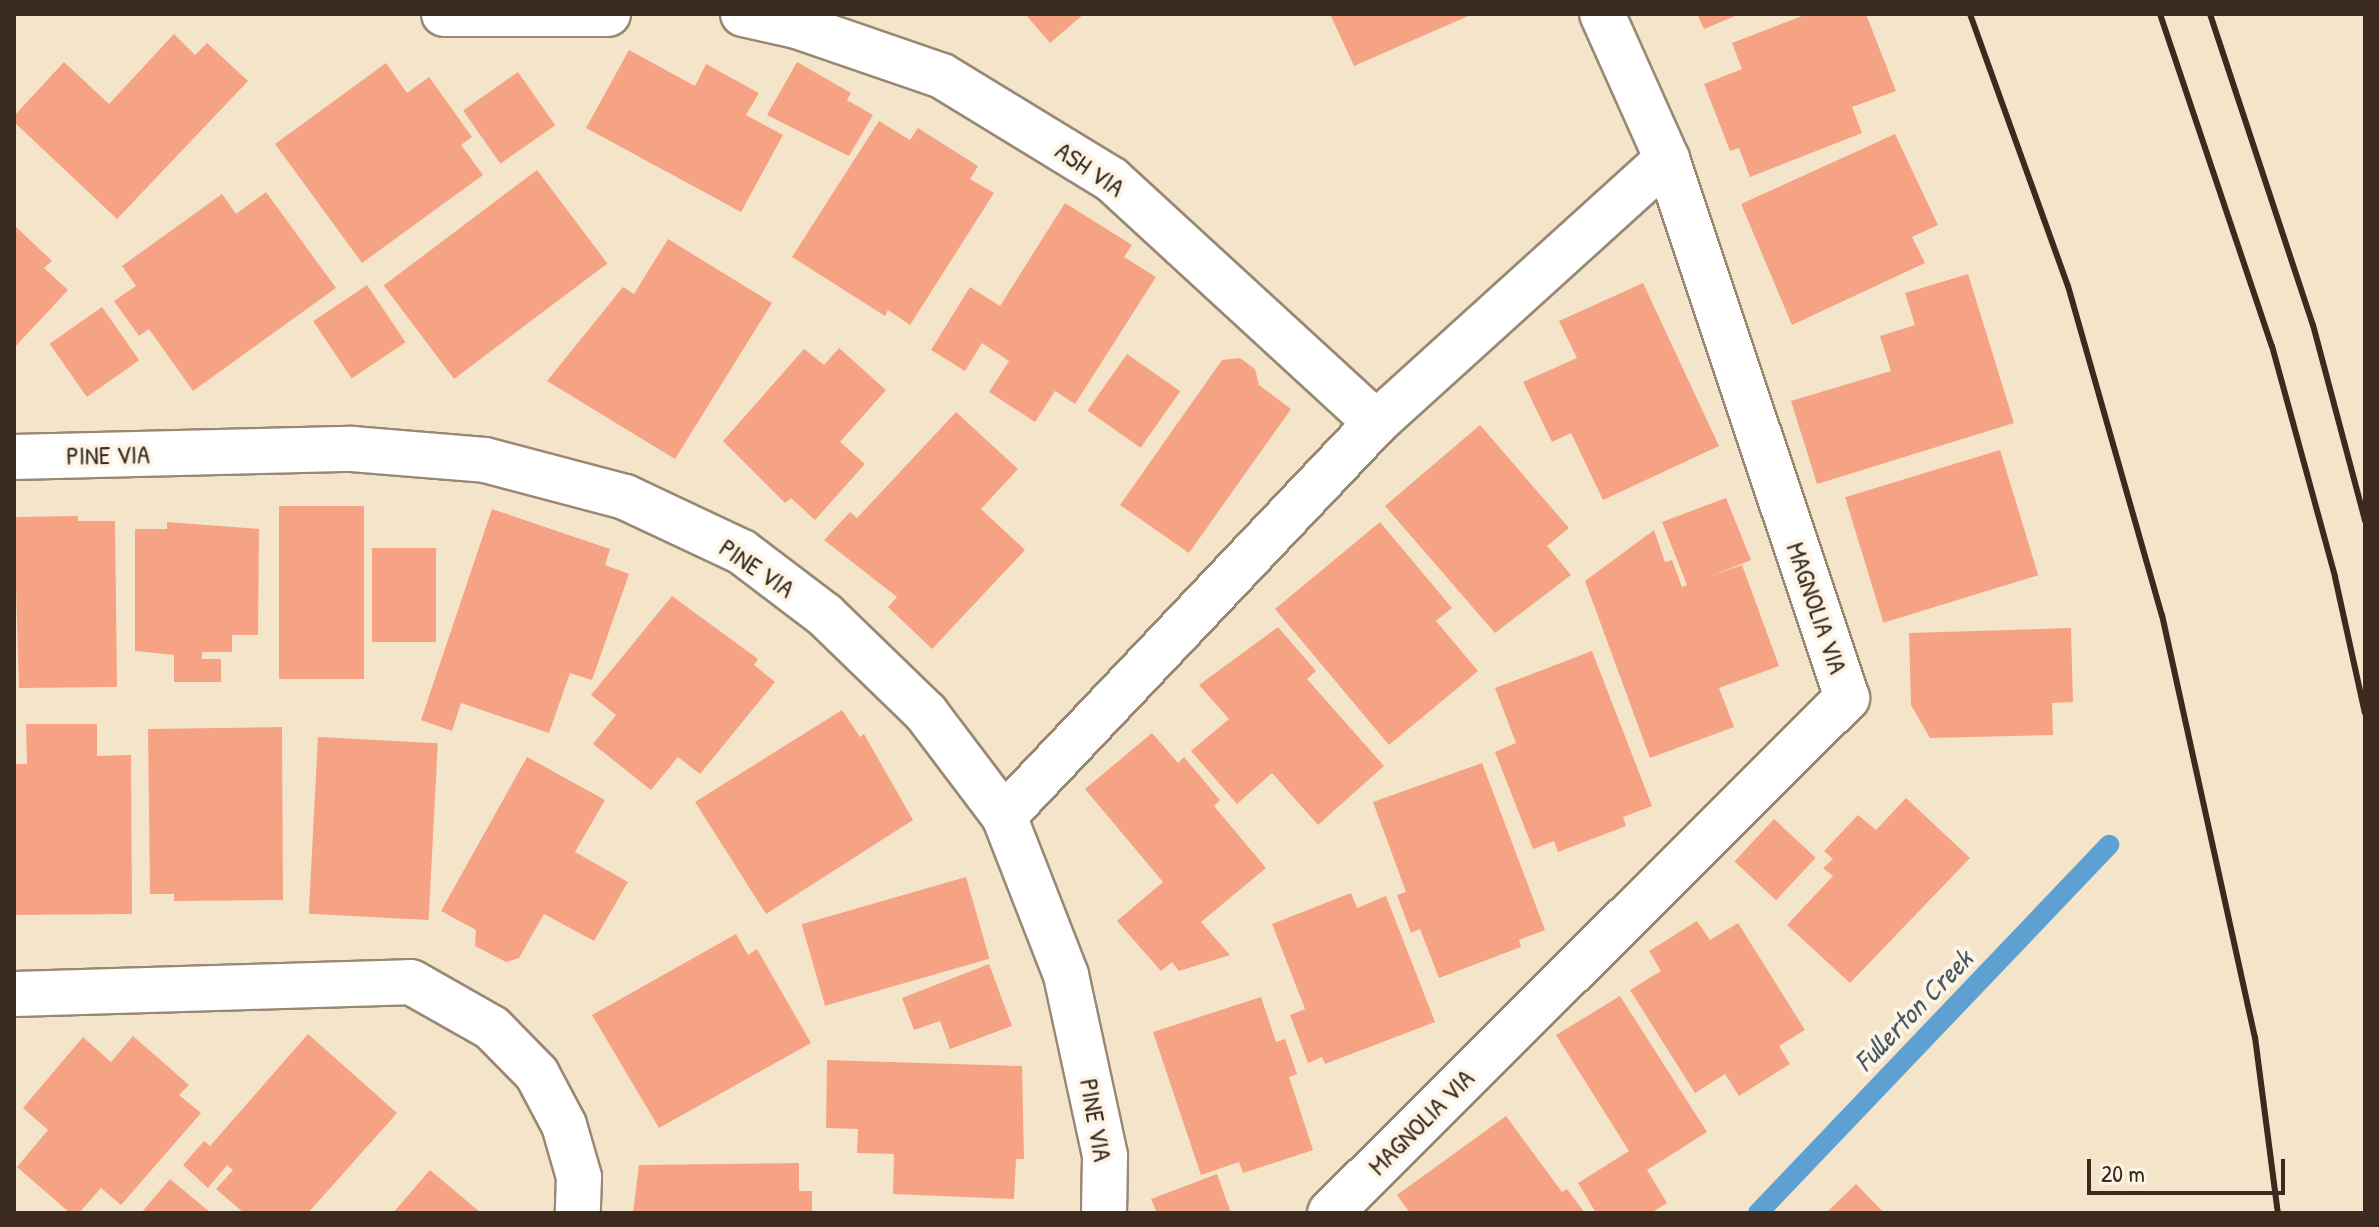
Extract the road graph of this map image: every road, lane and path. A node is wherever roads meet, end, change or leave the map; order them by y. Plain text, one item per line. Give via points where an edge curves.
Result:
1 (444, 14) edge
2 (608, 14) edge
3 (743, 14) edge
4 (1602, 14) edge
5 (1667, 159) junction
6 (1376, 423) junction
7 (14, 457) edge
8 (1004, 816) junction
9 (14, 994) edge
10 (578, 1213) edge
11 (1104, 1213) edge
12 (1330, 1213) edge

1 - 2 lane
3 - 6 lane, ASH VIA via 797,26 942,76 1111,179
4 - 5 lane, MAGNOLIA VIA
5 - 6 lane
5 - 12 lane, MAGNOLIA VIA via 1847,698
6 - 8 lane
7 - 8 lane, PINE VIA via 352,449 485,460 625,497 742,552 825,615 926,713
8 - 11 lane, PINE VIA via 1066,975 1105,1156
9 - 10 lane via 411,982 492,1028 537,1074 564,1125 579,1177

